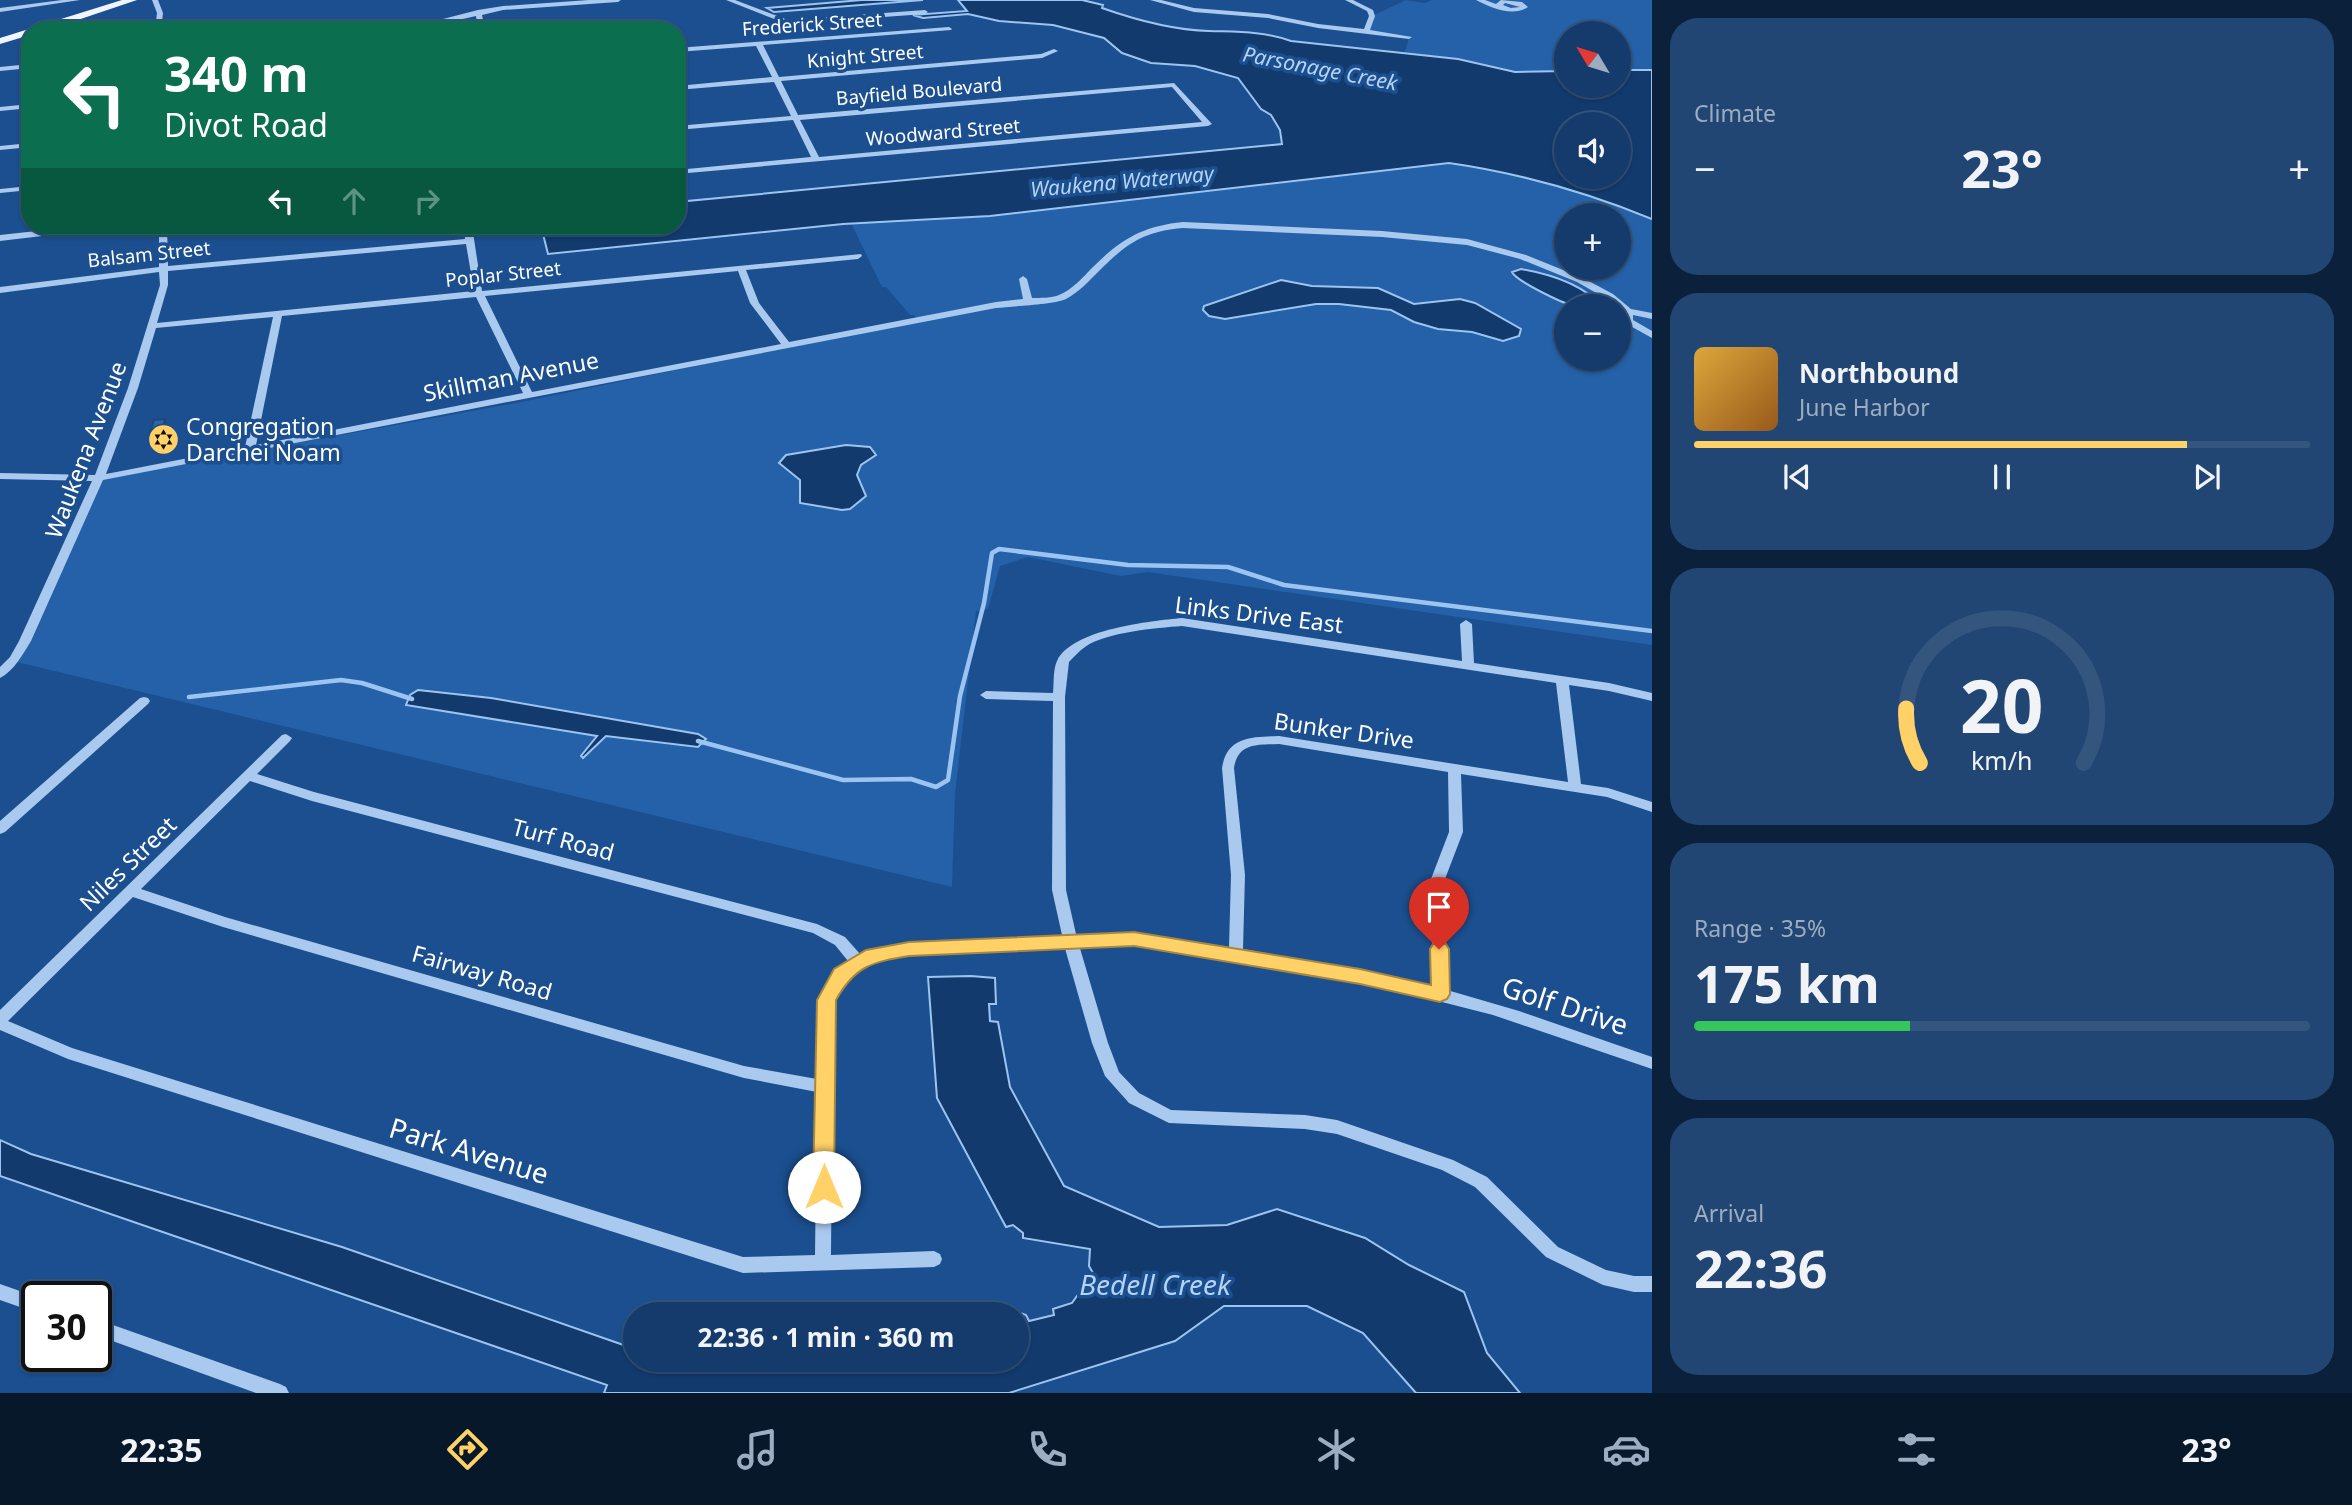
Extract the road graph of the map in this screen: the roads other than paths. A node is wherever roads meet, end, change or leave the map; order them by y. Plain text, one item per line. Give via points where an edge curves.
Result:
1 (11, 0) edge
2 (77, 0) edge
3 (132, 0) edge
4 (155, 0) edge
5 (498, 0) edge
6 (618, 0) edge
7 (729, 0) edge
8 (1153, 0) edge
9 (1348, 0) edge
10 (1479, 0) edge
11 (1491, 0) edge
12 (1533, 1) edge
13 (1171, 2) edge
14 (1506, 3) edge
15 (511, 7) junction
16 (11, 9) junction
17 (0, 10) edge
18 (478, 12) junction
19 (925, 12) dead end
20 (66, 21) edge
21 (159, 21) edge
22 (440, 21) edge
23 (480, 21) edge
24 (949, 29) dead end
25 (1366, 32) junction
26 (21, 35) edge
27 (1409, 37) dead end
28 (0, 41) edge
29 (759, 44) junction
30 (686, 49) edge
31 (1054, 51) dead end
32 (21, 67) edge
33 (0, 69) edge
34 (777, 79) junction
35 (686, 87) edge
36 (21, 107) edge
37 (0, 109) edge
38 (796, 118) junction
39 (1205, 120) joint
40 (686, 127) edge
41 (21, 146) edge
42 (0, 148) edge
43 (816, 159) junction
44 (686, 171) edge
45 (21, 189) edge
46 (0, 191) edge
47 (25, 235) edge
48 (163, 235) edge
49 (469, 235) edge
50 (0, 238) edge
51 (470, 241) junction
52 (858, 256) dead end
53 (741, 268) junction
54 (164, 270) junction
55 (1023, 279) dead end
56 (0, 290) edge
57 (480, 294) junction
58 (1605, 294) edge
59 (1028, 301) junction
60 (1631, 312) edge
61 (278, 314) junction
62 (1652, 316) edge
63 (1631, 323) edge
64 (152, 326) junction
65 (1652, 335) edge
66 (787, 346) junction
67 (529, 395) junction
68 (250, 449) junction
69 (0, 476) edge
70 (99, 478) junction
71 (1466, 624) dead end
72 (1468, 666) junction
73 (0, 674) edge
74 (1562, 680) junction
75 (986, 695) dead end
76 (1059, 697) junction
77 (1652, 697) edge
78 (144, 701) dead end
79 (286, 738) dead end
80 (1454, 769) junction
81 (247, 776) junction
82 (1575, 789) junction
83 (1652, 807) edge
84 (0, 829) edge
85 (131, 891) junction
86 (1070, 940) junction
87 (1236, 954) junction
88 (858, 962) junction
89 (1440, 994) junction
90 (0, 1022) edge
91 (1652, 1063) edge
92 (824, 1087) junction
93 (934, 1259) dead end
94 (823, 1261) junction
95 (1652, 1284) edge
96 (0, 1292) edge
97 (21, 1300) edge
98 (112, 1333) edge
99 (279, 1393) edge

1 - 16 street
2 - 16 street
3 - 20 main road
4 - 21 street
5 - 15 street
6 - 15 street
7 - 19 street via 787,22
8 - 13 street
9 - 25 street via 1370,10
10 - 14 street
11 - 14 street
12 - 14 street via 1525,8 1520,3
13 - 25 street via 1194,10
15 - 18 street
16 - 17 street
18 - 22 street
18 - 23 street
24 - 29 street, Frederick Street
25 - 27 street
26 - 28 main road
29 - 30 street, Frederick Street
29 - 34 street
31 - 34 street, Knight Street via 1042,56
32 - 33 street
34 - 35 street, Knight Street
34 - 38 street
36 - 37 street
38 - 39 street, Bayfield Boulevard via 1174,85
38 - 40 street, Bayfield Boulevard
38 - 43 street
39 - 43 street, Woodward Street via 1208,124
41 - 42 street
43 - 44 street, Woodward Street
45 - 46 street
47 - 50 street
48 - 54 street, Waukena Avenue
49 - 51 street
51 - 54 street, Balsam Street
51 - 57 street
52 - 53 street, Poplar Street
53 - 57 street, Poplar Street
53 - 66 street via 755,303
54 - 56 street, Balsam Street
54 - 64 street, Waukena Avenue
55 - 59 street
57 - 61 street, Poplar Street
57 - 67 street
58 - 59 street, Skillman Avenue via 1523,257 1467,242 1183,225 1140,234 1061,298
59 - 66 street, Skillman Avenue
60 - 62 street
61 - 64 street, Poplar Street
61 - 68 street
63 - 65 street, Skillman Avenue
64 - 70 street, Waukena Avenue
66 - 67 street, Skillman Avenue
67 - 68 street, Skillman Avenue
68 - 70 street, Skillman Avenue
69 - 70 street, Skillman Avenue
70 - 73 street, Waukena Avenue via 25,641
71 - 72 street
72 - 74 street, Links Drive East
72 - 76 street, Links Drive East via 1182,622 1141,626 1082,643 1063,661
74 - 77 street, Links Drive East
74 - 82 street
75 - 76 street
76 - 86 street, Links Drive East via 1059,890
78 - 84 street
79 - 81 street, Niles Street
80 - 82 street, Bunker Drive
80 - 87 street, Bunker Drive via 1279,740 1253,741 1234,748 1228,768 1238,875
80 - 89 street via 1456,833 1439,864 1438,879
81 - 85 street, Niles Street
81 - 88 street, Turf Road via 817,929 840,941
82 - 83 street, Bunker Drive via 1608,793
85 - 90 street, Niles Street
85 - 92 street, Fairway Road via 223,922 744,1072
86 - 87 street, Golf Drive via 1134,939
86 - 88 street, Golf Drive via 898,950
86 - 95 street, Links Drive East via 1113,1076 1133,1098 1168,1116 1188,1119 1337,1127 1447,1165 1481,1182 1552,1252 1603,1277
87 - 89 street, Golf Drive
88 - 92 street, Golf Drive via 841,974 826,1000
89 - 91 street, Golf Drive
90 - 94 street, Park Avenue via 68,1053 743,1265
92 - 94 street, Golf Drive
93 - 94 street, Park Avenue
96 - 97 street
98 - 99 street

